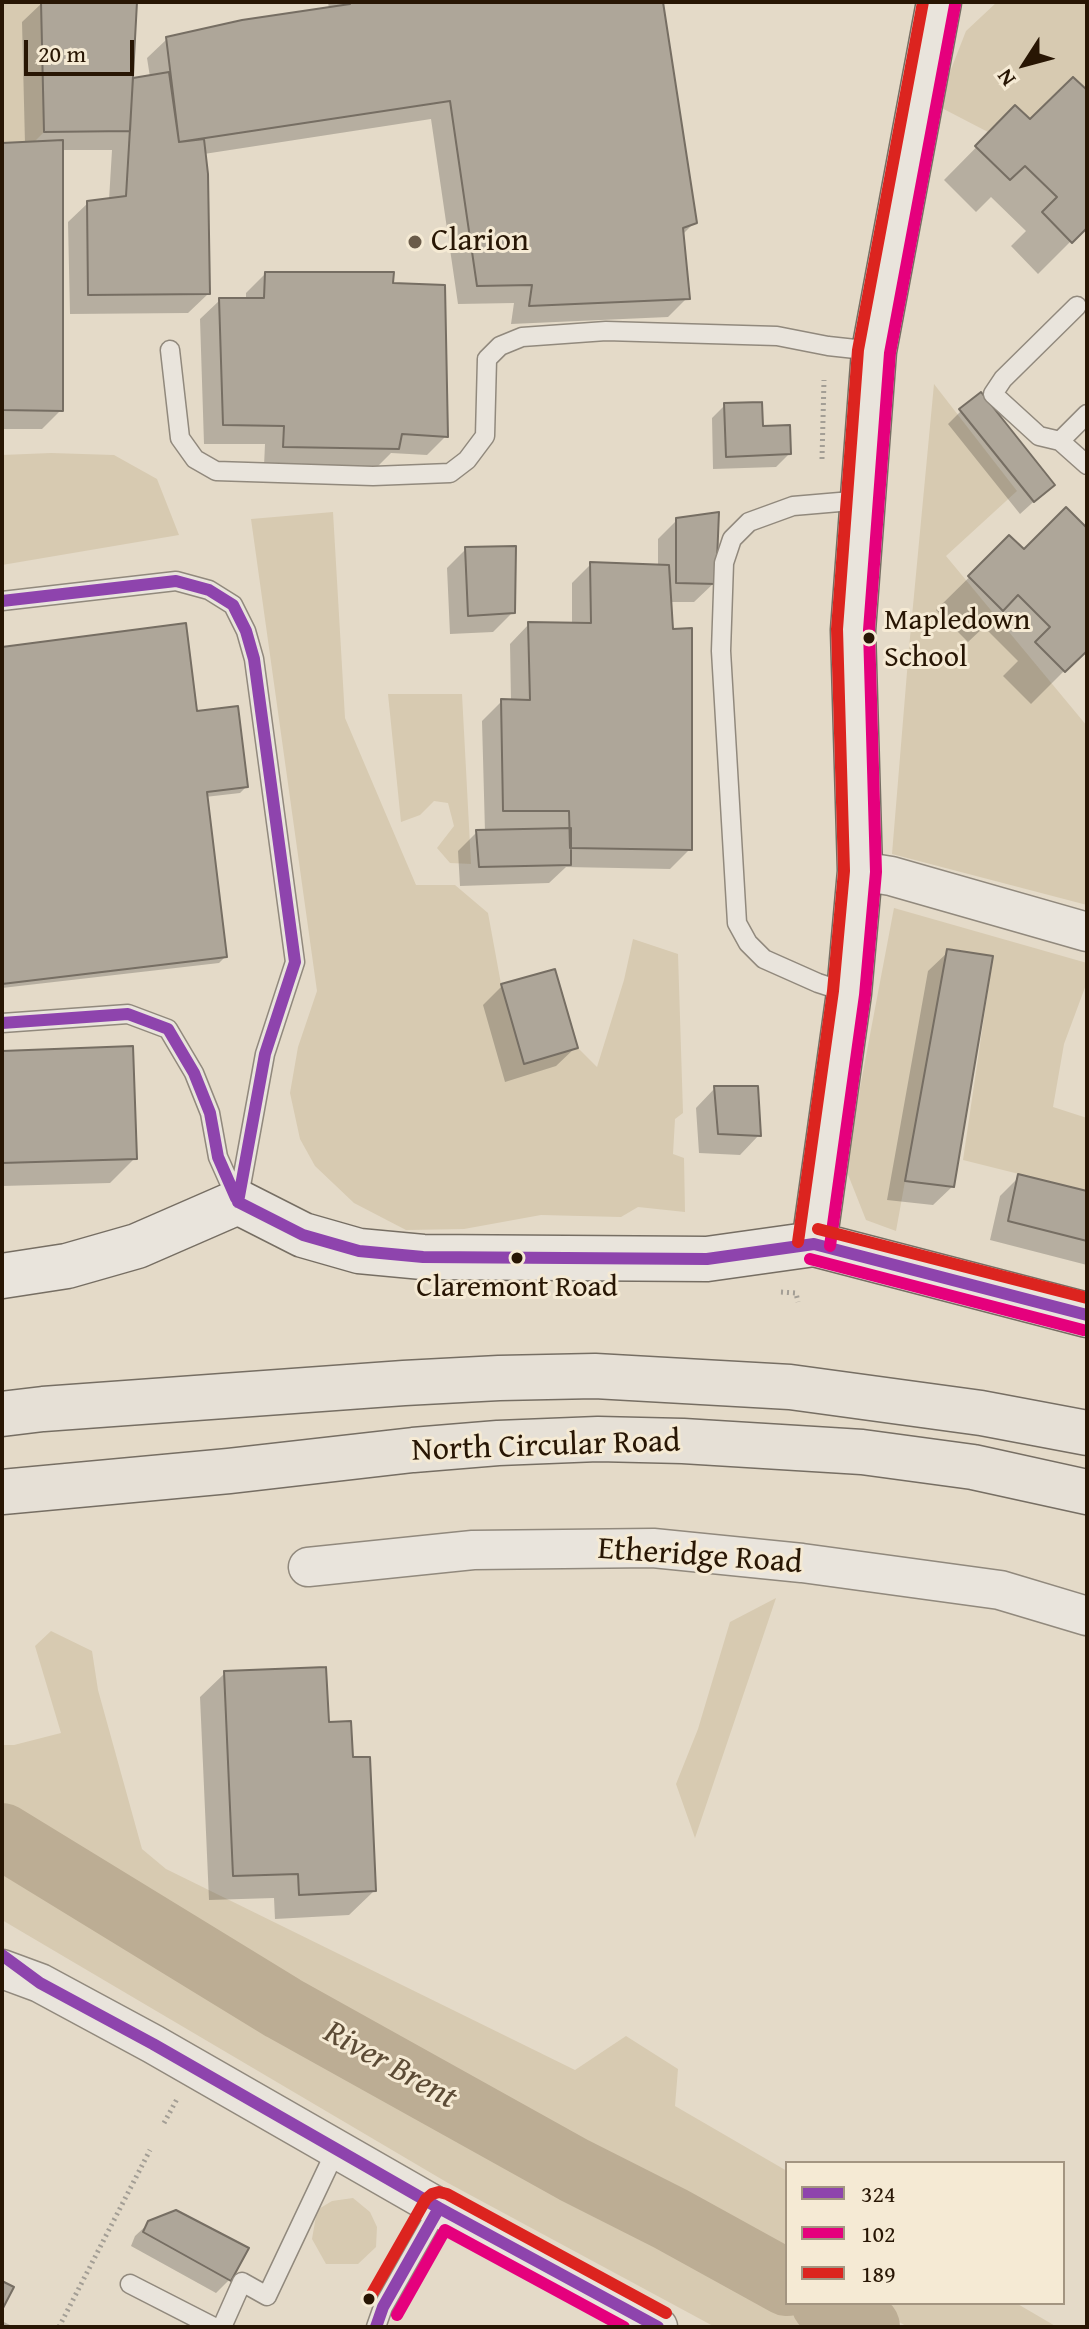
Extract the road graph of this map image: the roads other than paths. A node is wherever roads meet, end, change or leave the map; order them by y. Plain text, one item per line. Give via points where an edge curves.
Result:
1 (939, 2) edge
2 (1077, 306) dead end
3 (170, 350) dead end
4 (874, 351) junction
5 (1087, 414) edge
6 (1060, 441) junction
7 (1087, 465) edge
8 (863, 500) junction
9 (2, 601) edge
10 (860, 871) junction
11 (1087, 932) edge
12 (849, 993) junction
13 (2, 1023) edge
14 (238, 1202) junction
15 (814, 1244) junction
16 (2, 1276) edge
17 (1087, 1315) edge
18 (16, 1409) edge
19 (1087, 1433) edge
20 (45, 1488) junction
21 (2, 1492) edge
22 (1087, 1492) edge
23 (2, 1502) edge
24 (308, 1567) dead end
25 (1087, 1616) edge
26 (2, 1955) edge
27 (2, 1969) edge
28 (40, 1983) junction
29 (337, 2148) junction
30 (439, 2208) junction
31 (130, 2284) dead end
32 (214, 2327) edge
33 (222, 2327) edge
34 (376, 2327) edge
35 (658, 2327) edge

1 - 4 street
2 - 6 lane via 993,394 1039,436
3 - 4 lane via 180,438 195,459 216,471 373,476 450,473 467,460 485,436 487,359 500,346 522,337 606,331 777,336
4 - 8 street
5 - 6 lane
6 - 7 lane
8 - 10 street via 853,630
8 - 12 lane via 793,506 749,522 732,539 724,563 721,651 737,923 764,959
9 - 14 lane via 176,581 209,590 233,605 246,631 295,962 265,1054
10 - 11 street
10 - 12 street
12 - 15 street
13 - 14 lane via 128,1014 168,1029 205,1099 218,1157
14 - 15 street via 303,1235 359,1251 423,1257 707,1259
14 - 16 street via 137,1246 67,1266
15 - 17 street
18 - 19 highway, North Circular Road via 595,1376 805,1389
20 - 21 highway, North Circular Road
20 - 22 highway, North Circular Road via 413,1450 598,1439 862,1452 973,1467
20 - 23 highway
24 - 25 street, Etheridge Road via 473,1550 653,1548 1000,1590
26 - 28 street
27 - 28 street
28 - 29 street
29 - 30 street
29 - 33 lane via 267,2296 242,2282
30 - 34 lane
30 - 35 street
31 - 32 lane

